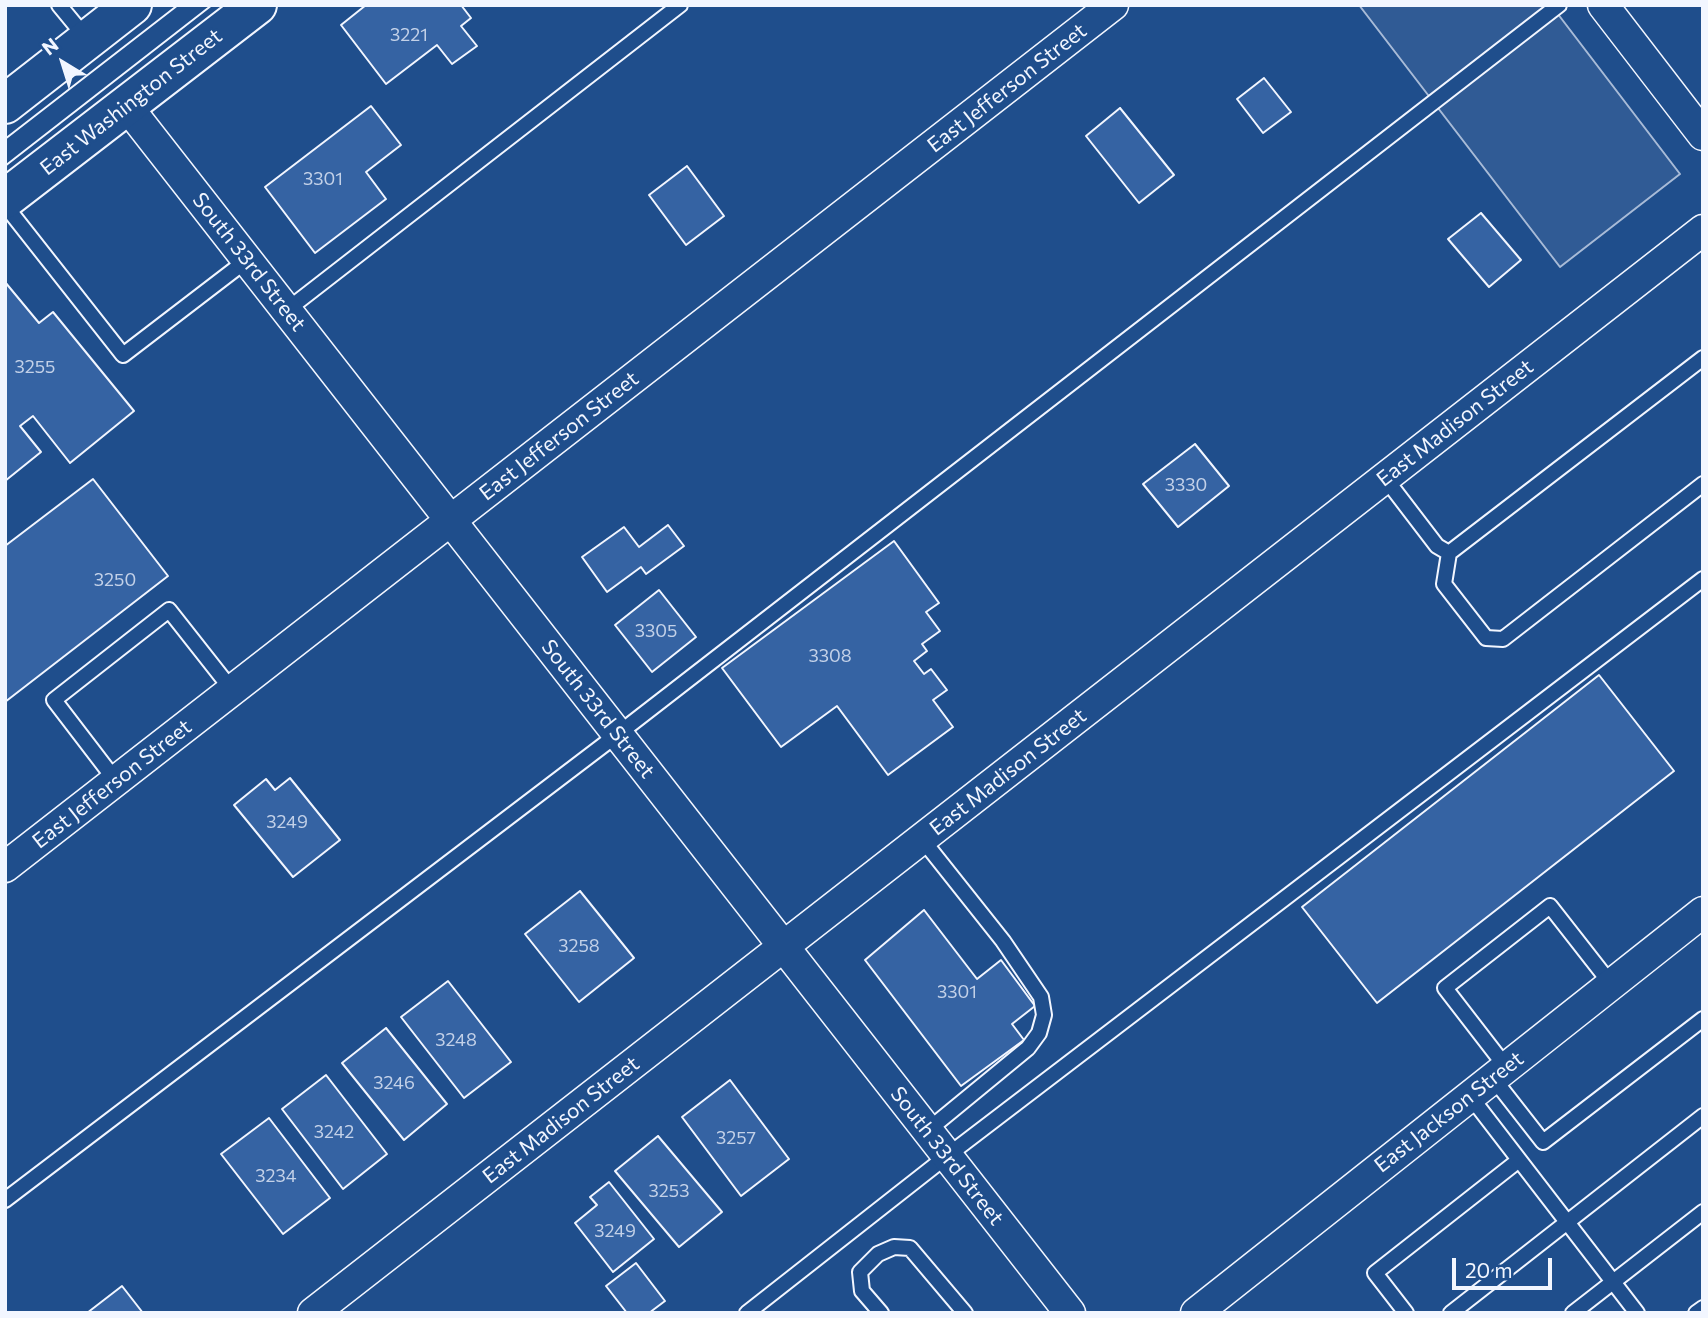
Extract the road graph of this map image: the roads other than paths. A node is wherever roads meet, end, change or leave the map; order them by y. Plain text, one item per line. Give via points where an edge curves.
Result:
1 (59, 5) edge
2 (132, 5) edge
3 (257, 5) edge
4 (680, 5) edge
5 (1113, 5) edge
6 (1559, 5) edge
7 (1603, 5) edge
8 (88, 40) junction
9 (5, 104) edge
10 (126, 105) junction
11 (1703, 135) edge
12 (5, 199) edge
13 (5, 205) edge
14 (1703, 230) edge
15 (247, 260) junction
16 (287, 310) junction
17 (1703, 358) edge
18 (1385, 478) junction
19 (1703, 484) edge
20 (452, 520) junction
21 (1449, 553) junction
22 (1703, 579) edge
23 (232, 690) junction
24 (618, 734) junction
25 (116, 781) junction
26 (922, 839) junction
27 (5, 867) edge
28 (1703, 912) edge
29 (783, 947) junction
30 (1611, 985) junction
31 (1703, 1019) edge
32 (1500, 1072) junction
33 (1470, 1096) junction
34 (1703, 1116) edge
35 (927, 1131) junction
36 (947, 1156) junction
37 (1520, 1160) junction
38 (5, 1200) edge
39 (1703, 1212) edge
40 (1567, 1222) junction
41 (1613, 1282) junction
42 (1703, 1308) edge
43 (313, 1313) edge
44 (747, 1313) edge
45 (881, 1313) edge
46 (965, 1313) edge
47 (1070, 1313) edge
48 (1196, 1313) edge
49 (1406, 1313) edge
50 (1451, 1313) edge
51 (1573, 1313) edge
52 (1637, 1313) edge
53 (1696, 1313) edge

1 - 8 lane
2 - 8 main road
3 - 10 main road, East Washington Street
4 - 16 lane
5 - 20 street, East Jefferson Street
6 - 24 lane
7 - 11 street
8 - 9 main road
10 - 12 main road, East Washington Street
10 - 15 street, South 33rd Street
13 - 15 lane via 123,355
14 - 18 street, East Madison Street
15 - 16 street, South 33rd Street
16 - 20 street, South 33rd Street
17 - 21 lane
18 - 21 lane via 1437,546
18 - 26 street, East Madison Street
19 - 21 lane via 1503,639 1486,638 1444,584
20 - 23 street, East Jefferson Street
20 - 24 street, South 33rd Street
22 - 36 lane
23 - 25 street, East Jefferson Street
23 - 25 lane via 169,610 54,700
24 - 29 street, South 33rd Street
24 - 38 lane
25 - 27 street, East Jefferson Street
26 - 29 street, East Madison Street
26 - 35 lane via 1003,941 1041,998 1044,1015 1028,1048
28 - 30 street, East Jackson Street
29 - 35 street, South 33rd Street
29 - 43 street, East Madison Street
30 - 32 street, East Jackson Street
30 - 32 lane via 1550,906 1445,988
31 - 32 lane via 1543,1142
32 - 33 street, East Jackson Street
33 - 37 lane
33 - 48 street, East Jackson Street
34 - 40 lane
35 - 36 street, South 33rd Street
36 - 44 lane
36 - 47 street, South 33rd Street
37 - 40 lane
37 - 49 lane via 1375,1273
39 - 41 lane
40 - 41 lane
40 - 50 lane
41 - 51 lane
41 - 52 lane
42 - 53 lane
45 - 46 lane via 862,1291 860,1272 878,1254 894,1247 910,1248

